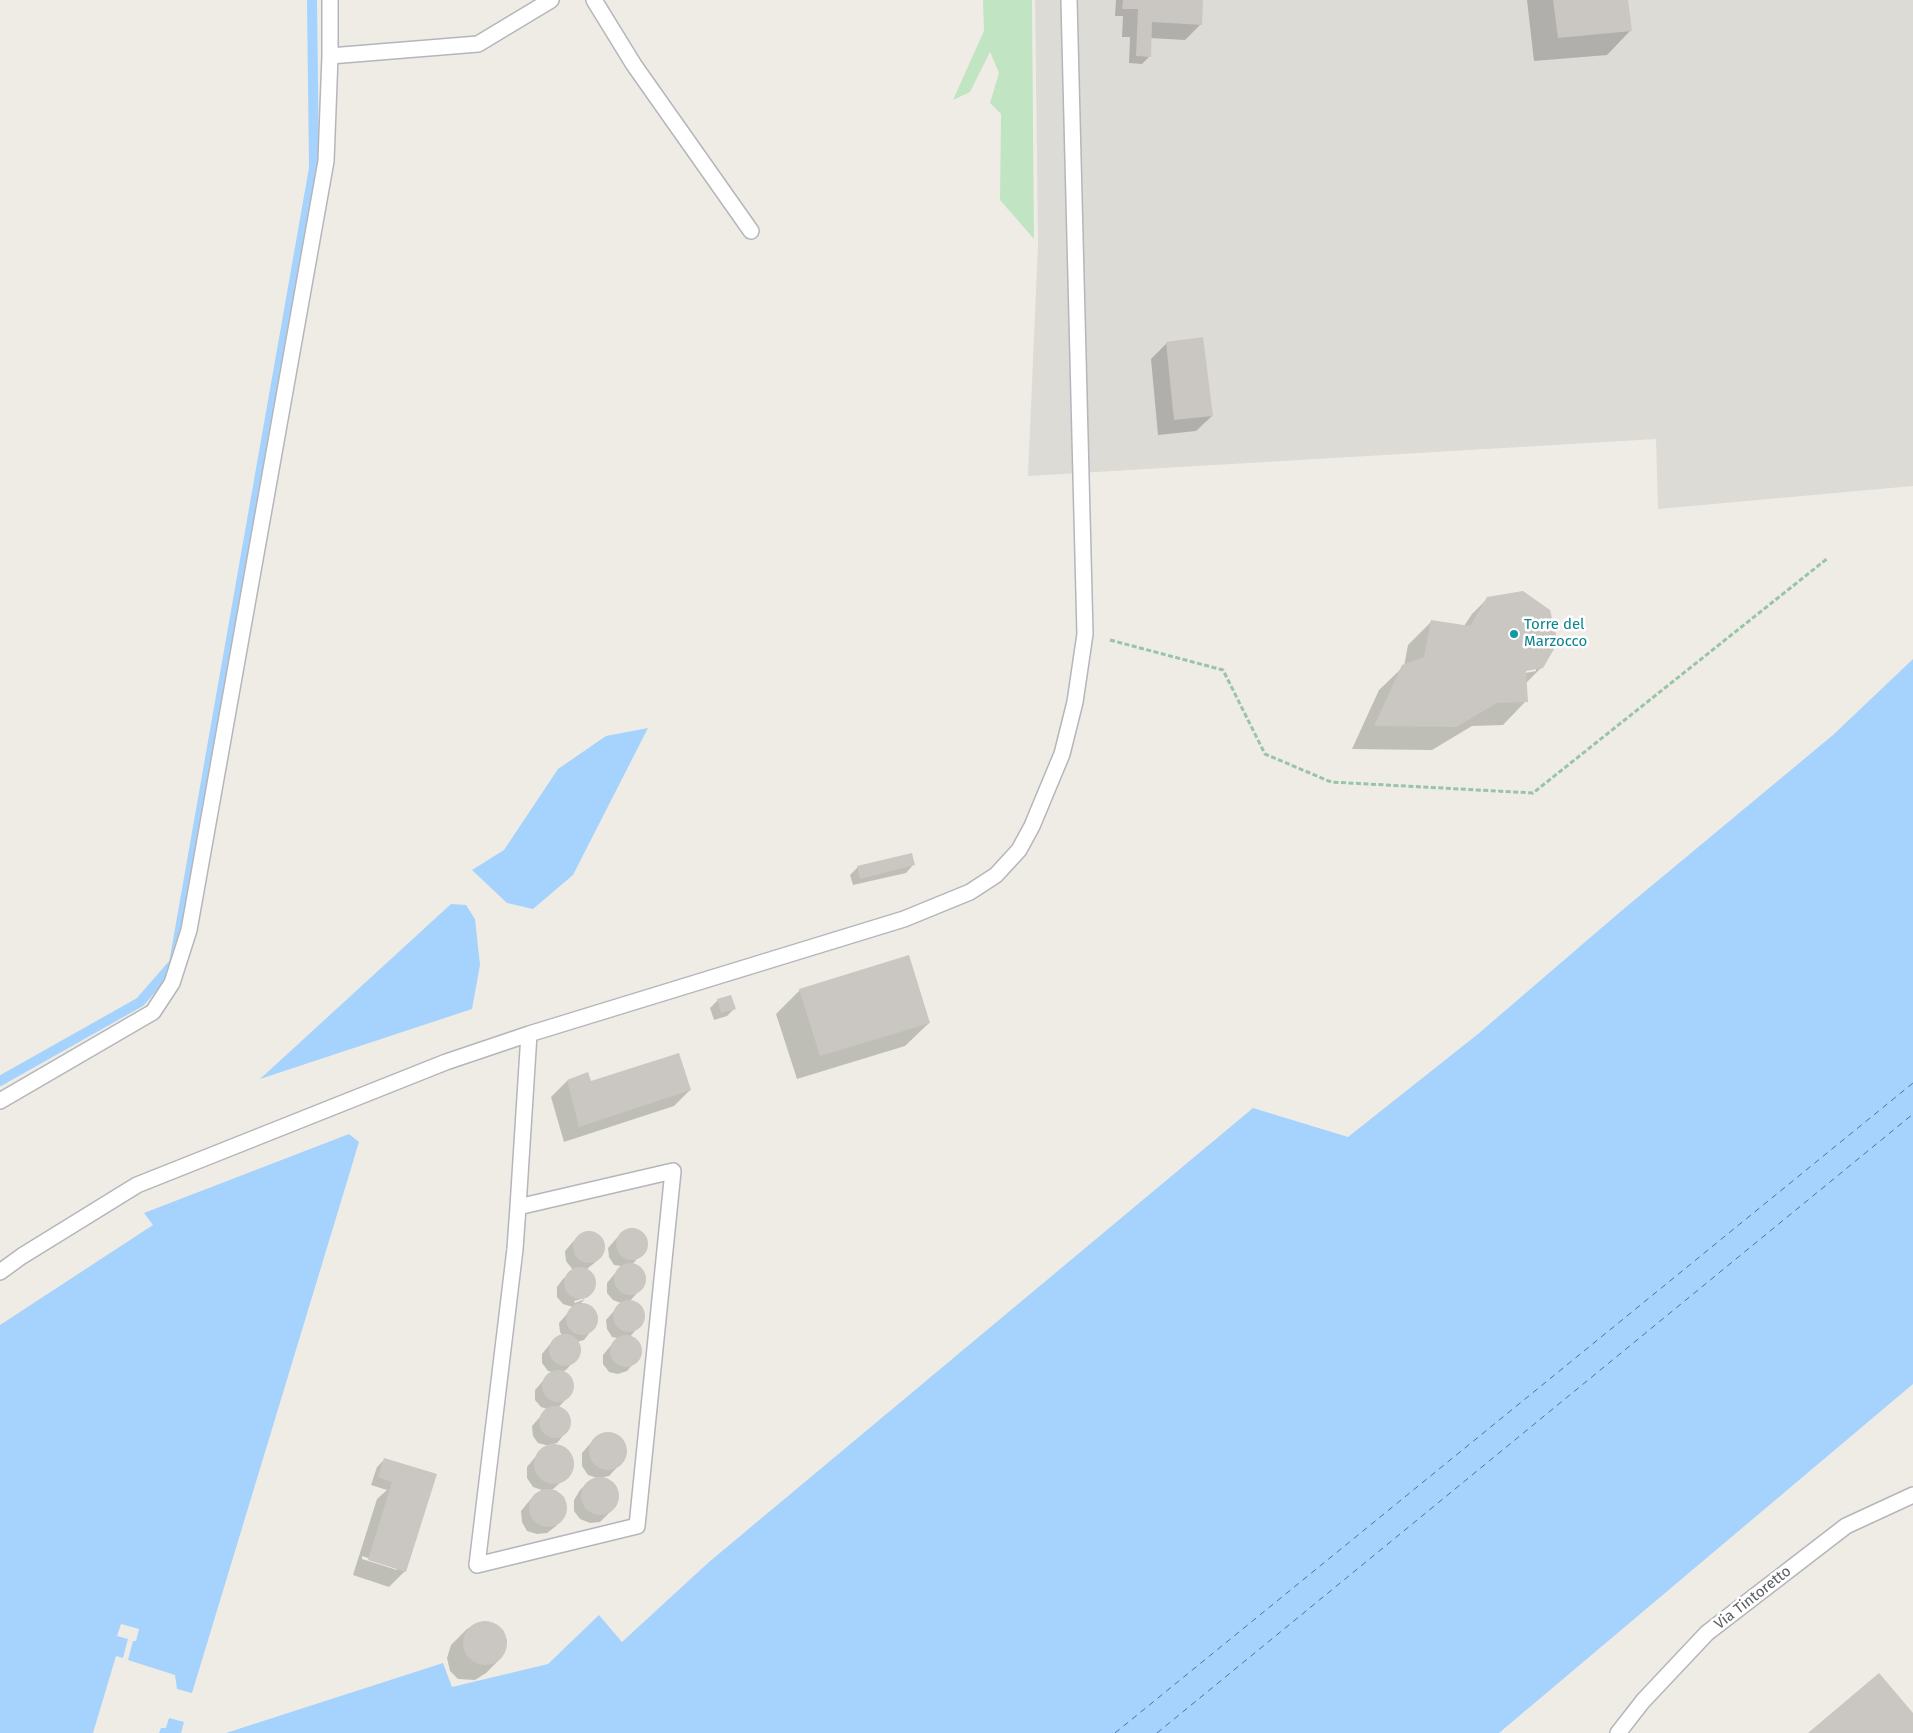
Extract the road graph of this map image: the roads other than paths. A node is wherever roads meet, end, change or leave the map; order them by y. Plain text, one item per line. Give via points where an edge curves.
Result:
1 (330, 0) edge
2 (551, 0) edge
3 (594, 0) edge
4 (1069, 0) edge
5 (330, 56) junction
6 (751, 231) dead end
7 (529, 1034) junction
8 (0, 1102) edge
9 (518, 1207) junction
10 (0, 1272) edge
11 (1913, 1495) edge
12 (1618, 1733) edge

1 - 5 lane
2 - 5 lane via 478,44
3 - 6 lane via 634,65
4 - 7 lane via 1085,634 1075,702 1062,754 1032,826 1019,850 996,874 970,892 904,919
5 - 8 lane via 326,161 189,930 172,983 153,1012
7 - 9 lane
7 - 10 lane via 446,1062 136,1185
9 - 9 lane via 515,1249 477,1565 637,1526 673,1171
11 - 12 lane, Via Tintoretto via 1846,1526 1707,1633 1643,1701

